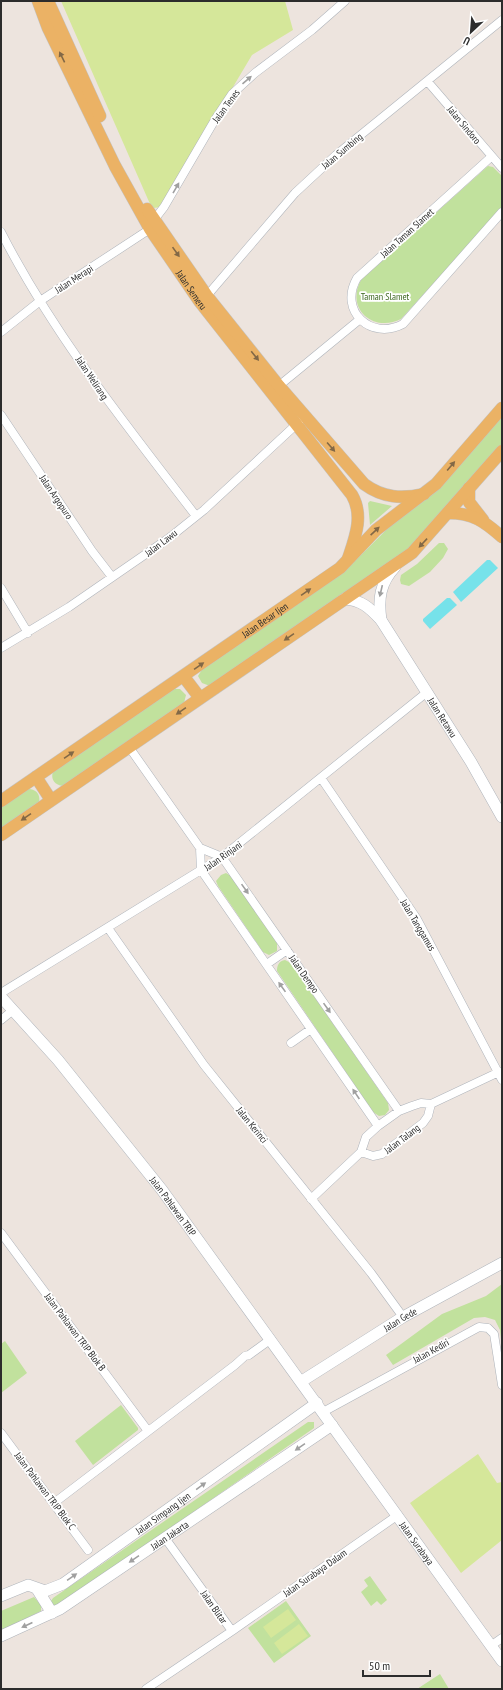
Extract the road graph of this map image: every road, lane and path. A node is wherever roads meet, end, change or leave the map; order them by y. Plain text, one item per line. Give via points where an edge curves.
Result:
1 (38, 1) edge
2 (48, 1) edge
3 (346, 1) edge
4 (502, 20) edge
5 (428, 82) junction
6 (491, 157) junction
7 (502, 168) edge
8 (502, 212) edge
9 (152, 225) junction
10 (1, 232) edge
11 (204, 299) junction
12 (40, 301) junction
13 (360, 320) junction
14 (1, 332) edge
15 (275, 390) junction
16 (502, 408) edge
17 (1, 415) edge
18 (301, 421) junction
19 (502, 451) edge
20 (469, 488) junction
21 (424, 494) junction
22 (448, 513) junction
23 (196, 516) junction
24 (486, 523) junction
25 (502, 537) edge
26 (348, 559) junction
27 (396, 566) junction
28 (112, 577) junction
29 (1, 588) edge
30 (344, 599) junction
31 (380, 620) junction
32 (28, 633) junction
33 (1, 648) edge
34 (184, 677) junction
35 (426, 692) junction
36 (200, 698) junction
37 (129, 747) junction
38 (36, 777) junction
39 (322, 778) junction
40 (52, 800) junction
41 (1, 801) edge
42 (502, 817) edge
43 (1, 834) edge
44 (200, 848) junction
45 (222, 858) junction
46 (202, 870) junction
47 (108, 928) junction
48 (287, 950) junction
49 (267, 964) junction
50 (1, 993) edge
51 (1, 997) edge
52 (14, 1010) junction
53 (1, 1020) edge
54 (311, 1029) junction
55 (292, 1042) dead end
56 (498, 1072) junction
57 (502, 1080) edge
58 (431, 1104) junction
59 (399, 1112) junction
60 (378, 1126) junction
61 (361, 1152) junction
62 (311, 1199) junction
63 (1, 1233) edge
64 (502, 1263) edge
65 (403, 1317) junction
66 (271, 1339) junction
67 (302, 1381) junction
68 (502, 1385) edge
69 (320, 1407) junction
70 (332, 1425) junction
71 (148, 1432) junction
72 (1, 1433) edge
73 (54, 1503) junction
74 (398, 1515) junction
75 (165, 1538) junction
76 (88, 1550) dead end
77 (37, 1589) junction
78 (1, 1596) edge
79 (52, 1613) junction
80 (232, 1631) junction
81 (1, 1636) edge
82 (502, 1638) edge
83 (492, 1645) junction
84 (502, 1661) edge
85 (146, 1689) edge

9 -> 1 main road, Jalan Semeru via 116,166 48,28
2 - 9 main road, Jalan Semeru
9 -> 3 street, Jalan Tenes via 232,94
4 - 5 street, Jalan Sumbing
5 - 6 street, Jalan Sindoro
5 - 11 street, Jalan Sumbing via 336,155 295,193
6 - 7 street, Jalan Sindoro
6 - 13 street, Jalan Taman Slamet via 357,278 350,292 351,302
8 - 13 street via 403,324 390,330 378,329
9 - 11 main road, Jalan Semeru
9 - 12 street, Jalan Merapi
10 - 12 street, Jalan Welirang
11 - 15 main road, Jalan Semeru
12 - 14 street, Jalan Merapi
12 - 23 street, Jalan Welirang via 116,412
13 - 15 street
15 - 18 main road, Jalan Semeru
21 -> 16 main road, Jalan Besar Ijen via 440,480
17 - 28 street, Jalan Argopuro
18 -> 21 main road, Jalan Semeru via 371,490 394,497
18 - 23 street, Jalan Lawu
18 - 26 main road, Jalan Semeru via 357,504 357,529
19 - 20 main road
20 - 22 main road
20 - 24 main road via 469,502
26 -> 21 main road, Jalan Besar Ijen via 376,530
22 - 24 main road via 461,513
22 -> 27 main road via 417,549
23 - 28 street, Jalan Lawu
24 - 25 main road
34 -> 26 main road, Jalan Besar Ijen via 324,580
27 - 30 main road
27 -> 31 main road, Jalan Retawu via 382,584 379,600
28 - 32 street, Jalan Lawu
29 - 32 street
30 - 31 main road, Jalan Retawu via 363,603
30 -> 36 main road
31 - 35 main road, Jalan Retawu
32 - 33 street, Jalan Lawu
34 - 36 main road
38 -> 34 main road, Jalan Besar Ijen
35 - 39 street, Jalan Rinjani
35 - 42 main road, Jalan Retawu via 471,762
36 -> 37 main road
37 - 40 main road
37 - 44 street
38 - 40 main road
38 - 41 main road, Jalan Besar Ijen
39 - 45 street, Jalan Rinjani
39 - 56 street, Jalan Tanggamus via 417,919
40 -> 43 main road
44 - 45 street
44 - 46 street
45 - 46 street, Jalan Rinjani
45 -> 48 street, Jalan Dempo
46 - 47 street, Jalan Rinjani
46 - 49 street
47 - 50 street, Jalan Rinjani
47 - 62 street, Jalan Kerinci via 204,1065
48 - 49 street
48 -> 59 street, Jalan Dempo
54 -> 49 street
51 - 52 main road, Jalan Pahlawan TRIP
52 - 53 street
52 - 66 main road, Jalan Pahlawan TRIP via 139,1159
54 - 55 street
60 -> 54 street
56 - 57 street, Jalan Tanggamus
56 - 58 street
58 - 59 street via 421,1103
58 - 61 street, Jalan Talang via 423,1123 382,1154 374,1156
59 - 60 street
60 - 61 street via 366,1137
61 - 62 street
62 - 65 street, Jalan Kerinci
63 - 71 street, Jalan Pahlawan TRIP Blok B
64 - 65 main road, Jalan Gede
65 - 67 main road, Jalan Gede
66 - 67 main road, Jalan Pahlawan TRIP
66 - 71 street via 249,1355 248,1360 239,1366 235,1365
67 - 69 main road, Jalan Pahlawan TRIP
68 - 69 street, Jalan Kediri via 494,1334 488,1328 479,1326
69 - 70 main road, Jalan Pahlawan TRIP
77 -> 69 main road, Jalan Simpang Ijen via 45,1591 63,1584
70 - 74 main road, Jalan Surabaya
70 -> 75 main road, Jalan Jakarta
71 - 73 street
72 - 73 street, Jalan Pahlawan TRIP Blok C
73 - 76 street, Jalan Pahlawan TRIP Blok C
74 - 80 street, Jalan Surabaya Dalam
74 - 83 main road, Jalan Surabaya
75 -> 79 main road, Jalan Jakarta
75 - 80 street, Jalan Blitar
77 - 78 main road, Jalan Simpang Ijen via 28,1585
77 - 79 main road
79 -> 81 main road, Jalan Jakarta
80 - 85 street, Jalan Blitar
82 - 83 street
83 - 84 main road, Jalan Surabaya

